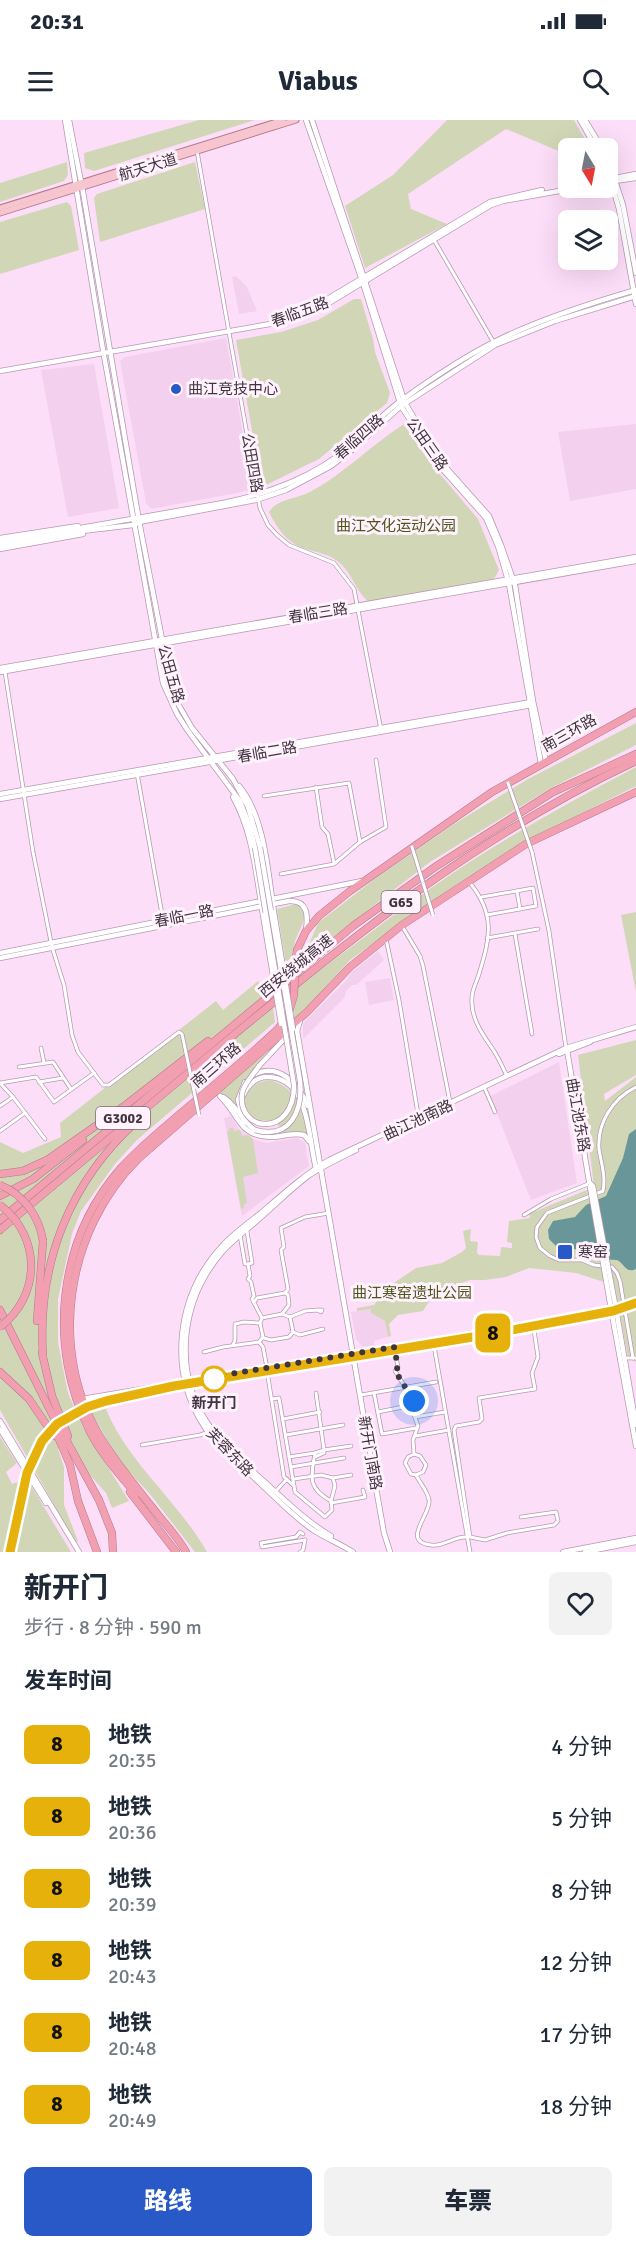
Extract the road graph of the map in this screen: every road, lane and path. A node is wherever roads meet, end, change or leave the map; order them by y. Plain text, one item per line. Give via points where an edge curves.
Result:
1 (67, 120) edge
2 (282, 120) edge
3 (296, 120) edge
4 (310, 120) edge
5 (579, 120) edge
6 (585, 120) edge
7 (590, 138) edge
8 (596, 138) edge
9 (197, 150) junction
10 (636, 176) edge
11 (618, 179) edge
12 (79, 186) junction
13 (558, 188) edge
14 (558, 191) edge
15 (618, 195) edge
16 (617, 198) edge
17 (0, 208) edge
18 (0, 213) edge
19 (433, 237) junction
20 (636, 273) edge
21 (363, 280) junction
22 (635, 294) edge
23 (636, 304) edge
24 (228, 330) junction
25 (494, 344) junction
26 (106, 351) junction
27 (0, 370) edge
28 (402, 402) junction
29 (258, 497) junction
30 (132, 518) junction
31 (139, 520) junction
32 (90, 525) junction
33 (133, 525) junction
34 (91, 532) junction
35 (62, 533) junction
36 (0, 538) edge
37 (0, 546) edge
38 (636, 559) edge
39 (511, 581) junction
40 (359, 608) junction
41 (159, 641) junction
42 (2, 670) edge
43 (532, 703) junction
44 (636, 712) edge
45 (381, 729) junction
46 (634, 757) edge
47 (212, 760) junction
48 (376, 760) dead end
49 (544, 762) junction
50 (137, 773) junction
51 (233, 779) junction
52 (508, 783) junction
53 (225, 784) junction
54 (316, 787) junction
55 (636, 792) edge
56 (24, 793) junction
57 (0, 794) edge
58 (264, 796) dead end
59 (0, 800) edge
60 (360, 842) junction
61 (412, 847) junction
62 (257, 848) junction
63 (334, 864) junction
64 (281, 874) dead end
65 (367, 879) junction
66 (469, 881) junction
67 (517, 891) junction
68 (482, 897) junction
69 (272, 901) junction
70 (261, 903) junction
71 (520, 909) junction
72 (433, 915) dead end
73 (487, 915) junction
74 (163, 922) junction
75 (402, 925) junction
76 (538, 929) dead end
77 (306, 931) junction
78 (515, 934) junction
79 (385, 938) junction
80 (487, 938) junction
81 (51, 945) junction
82 (0, 956) edge
83 (307, 1012) junction
84 (244, 1016) junction
85 (298, 1024) junction
86 (636, 1028) edge
87 (532, 1034) dead end
88 (287, 1042) junction
89 (41, 1048) dead end
90 (566, 1049) junction
91 (295, 1050) junction
92 (44, 1064) junction
93 (19, 1067) dead end
94 (94, 1073) junction
95 (187, 1074) junction
96 (63, 1077) junction
97 (507, 1077) junction
98 (39, 1082) junction
99 (0, 1083) edge
100 (636, 1087) edge
101 (71, 1089) junction
102 (485, 1089) junction
103 (13, 1096) junction
104 (220, 1096) junction
105 (206, 1099) junction
106 (242, 1099) junction
107 (450, 1102) junction
108 (127, 1104) junction
109 (0, 1106) edge
110 (495, 1112) dead end
111 (25, 1113) junction
112 (200, 1115) dead end
113 (312, 1119) junction
114 (419, 1119) junction
115 (244, 1122) junction
116 (0, 1131) edge
117 (45, 1139) dead end
118 (312, 1150) junction
119 (319, 1167) junction
120 (0, 1174) edge
121 (0, 1185) edge
122 (590, 1185) junction
123 (0, 1196) edge
124 (0, 1205) edge
125 (329, 1213) junction
126 (524, 1215) dead end
127 (0, 1220) edge
128 (0, 1230) edge
129 (247, 1230) junction
130 (240, 1235) junction
131 (223, 1248) junction
132 (248, 1264) junction
133 (285, 1293) junction
134 (255, 1299) junction
135 (613, 1309) junction
136 (0, 1310) edge
137 (318, 1310) dead end
138 (282, 1314) junction
139 (290, 1317) junction
140 (262, 1318) junction
141 (0, 1320) edge
142 (260, 1323) junction
143 (533, 1323) junction
144 (0, 1328) edge
145 (323, 1329) dead end
146 (293, 1332) junction
147 (9, 1334) junction
148 (263, 1338) junction
149 (433, 1340) junction
150 (259, 1342) junction
151 (232, 1346) junction
152 (394, 1347) junction
153 (204, 1352) dead end
154 (352, 1354) junction
155 (43, 1356) junction
156 (635, 1358) edge
157 (622, 1359) junction
158 (267, 1369) junction
159 (0, 1373) edge
160 (436, 1382) dead end
161 (188, 1383) junction
162 (407, 1387) junction
163 (316, 1393) dead end
164 (375, 1393) junction
165 (360, 1396) junction
166 (272, 1399) junction
167 (83, 1401) junction
168 (413, 1405) junction
169 (320, 1412) junction
170 (378, 1412) junction
171 (446, 1412) junction
172 (415, 1417) junction
173 (283, 1419) junction
174 (0, 1420) edge
175 (343, 1425) dead end
176 (636, 1425) edge
177 (417, 1428) junction
178 (0, 1429) edge
179 (321, 1429) junction
180 (449, 1430) junction
181 (209, 1432) junction
182 (286, 1435) junction
183 (414, 1436) junction
184 (142, 1445) dead end
185 (351, 1446) dead end
186 (636, 1446) edge
187 (324, 1450) junction
188 (414, 1454) junction
189 (315, 1455) junction
190 (289, 1457) junction
191 (344, 1458) dead end
192 (314, 1463) junction
193 (70, 1465) junction
194 (291, 1467) junction
195 (84, 1472) junction
196 (351, 1475) dead end
197 (416, 1475) junction
198 (311, 1476) junction
199 (126, 1478) junction
200 (333, 1478) junction
201 (287, 1479) junction
202 (293, 1479) junction
203 (294, 1486) junction
204 (363, 1490) dead end
205 (275, 1492) junction
206 (331, 1502) junction
207 (521, 1517) dead end
208 (310, 1527) junction
209 (303, 1534) junction
210 (467, 1537) junction
211 (305, 1540) junction
212 (636, 1540) edge
213 (345, 1550) edge
214 (78, 1552) edge
215 (97, 1552) edge
216 (113, 1552) edge
217 (176, 1552) edge
218 (184, 1552) edge
219 (191, 1552) edge
220 (300, 1552) edge
221 (353, 1552) edge
222 (359, 1552) edge
223 (390, 1552) edge
224 (470, 1552) edge
225 (563, 1552) edge
226 (585, 1552) edge

1 - 12 main road, 公田五路
2 - 9 main road, 航天大道
3 - 9 main road, 航天大道
4 - 21 main road, 公田三路
5 - 7 main road
6 - 8 main road
9 - 12 main road, 航天大道
9 - 24 street, 公田四路
10 - 11 main road
12 - 17 main road, 航天大道
12 - 18 main road, 航天大道
12 - 26 main road, 公田五路
13 - 19 main road, 春临五路 via 490,202
14 - 19 main road, 春临五路 via 496,202
15 - 20 main road
16 - 22 main road
19 - 21 main road, 春临五路
19 - 25 street
21 - 24 main road, 春临五路 via 294,315
21 - 28 main road, 公田三路
22 - 23 main road
22 - 25 main road, 春临四路 via 544,321
24 - 26 main road, 春临五路
24 - 29 street, 公田四路
25 - 28 main road, 春临四路
26 - 27 main road, 春临五路
26 - 30 main road, 公田五路
26 - 31 main road, 公田五路
28 - 29 main road, 春临四路 via 329,462
28 - 39 main road, 公田三路 via 438,464 486,518
29 - 31 main road, 春临四路
29 - 40 street, 公田四路 via 268,525 289,546 334,563 354,590
30 - 31 main road, 春临四路
30 - 32 main road, 春临四路
30 - 33 main road, 公田五路
31 - 33 main road, 春临四路
31 - 41 main road, 公田五路
32 - 35 main road, 春临四路
32 - 36 main road
33 - 34 main road, 春临四路
33 - 41 main road, 公田五路
34 - 35 main road, 春临四路
34 - 37 main road
35 - 37 main road
38 - 39 main road, 春临三路
39 - 40 main road, 春临三路
39 - 43 main road, 公田三路
40 - 41 main road, 春临三路
40 - 45 street, 公田四路
41 - 42 main road, 春临三路
41 - 47 main road, 公田五路 via 163,683 177,714
42 - 56 street
43 - 45 main road, 春临二路
43 - 49 main road, 公田三路
44 - 49 highway, 南三环路
45 - 47 main road, 春临二路
46 - 84 highway, 西安绕城高速 / G65 via 553,792 435,867 353,926
46 - 95 highway, 西安绕城高速 / G65 via 439,874 328,957
47 - 50 main road, 春临二路
47 - 51 main road, 公田五路
47 - 53 main road, 公田五路
48 - 60 street via 386,827
49 - 52 highway, 南三环路
50 - 56 main road, 春临二路
50 - 74 street
51 - 62 main road, 公田五路 via 252,814
51 - 69 main road via 255,814
52 - 61 highway, 南三环路
52 - 90 street, bridge via 532,852 549,931
53 - 62 main road, 公田五路 via 240,801
53 - 70 main road via 245,824
54 - 58 street
54 - 60 street via 349,783
54 - 63 street via 322,827 328,834
55 - 66 highway, 南三环路 via 526,844
56 - 57 main road, 春临二路
56 - 59 main road, 春临二路
56 - 81 street
60 - 63 street
61 - 65 highway, 南三环路
61 - 72 street, bridge
62 - 88 main road, 公田五路, bridge
62 - 91 main road, 公田五路, bridge
63 - 64 street
65 - 69 main road, 春临一路
65 - 77 highway, 南三环路
66 - 68 street
66 - 75 highway, 南三环路
67 - 68 street
67 - 71 street
67 - 71 street via 533,888 536,906
68 - 73 street
69 - 70 main road, 春临一路
69 - 77 main road, 春临一路 via 302,904
69 - 91 main road, bridge
70 - 74 main road, 春临一路
70 - 88 main road, bridge via 278,1011
71 - 73 street
73 - 80 street
74 - 81 main road, 春临一路
75 - 79 highway, 南三环路
75 - 107 street via 423,966
76 - 78 street
77 - 199 highway, 南三环路, bridge via 297,950 294,995 288,1016 122,1167 97,1202 77,1246 64,1306 68,1367 91,1433
78 - 80 street
78 - 87 street
79 - 83 highway, 南三环路 via 350,967
79 - 114 street
80 - 97 street via 472,997 474,1017
81 - 82 main road, 春临一路
81 - 94 street via 64,985 72,1035 78,1052
83 - 85 main road
83 - 105 highway, 南三环路
84 - 108 highway, G65
84 - 127 highway, 西安绕城高速 / G3002
85 - 106 main road, bridge via 259,1066 243,1090
85 - 113 main road
86 - 90 main road, 曲江池南路
88 - 106 main road, 公田五路, bridge via 294,1085 287,1114 271,1124 257,1122 247,1115
89 - 92 street
90 - 97 main road, 曲江池南路
90 - 122 main road, 曲江池东路
91 - 115 main road, 公田五路, bridge via 301,1090 294,1118 279,1131 255,1130
92 - 93 street
92 - 96 street via 53,1062
94 - 101 street
94 - 112 street, bridge via 103,1085 109,1085 179,1032
95 - 128 highway, 西安绕城高速 / G65
95 - 155 highway via 115,1142 75,1200 60,1231 45,1281 41,1317
96 - 98 street
96 - 101 street
97 - 102 main road, 曲江池南路
97 - 107 main road, 曲江池南路
98 - 99 street via 36,1077
98 - 101 street via 54,1102
99 - 103 street
100 - 156 street via 611,1107 603,1123 599,1148 603,1191 547,1213 536,1233 540,1248 552,1257 582,1260 615,1270
102 - 110 street
102 - 114 main road, 曲江池南路
103 - 109 street
103 - 111 street
104 - 105 main road
104 - 115 main road, 公田五路 via 229,1100
104 - 118 main road via 250,1133 261,1137 298,1133 304,1135
105 - 167 highway, 南三环路 via 132,1164 111,1189 92,1223 77,1270 69,1321
106 - 118 main road, bridge via 246,1089 263,1078 287,1084 307,1117
107 - 114 main road, 曲江池南路
108 - 120 highway, G65 via 41,1164
108 - 123 highway via 39,1175
111 - 116 street
111 - 117 street
113 - 115 main road via 294,1083 283,1074 266,1071 252,1075 241,1088 238,1106
113 - 119 main road
114 - 119 main road, 曲江池南路
118 - 119 main road
119 - 125 main road, 新开门南路
119 - 129 main road, 曲江池南路
119 - 131 main road, 曲江池南路
121 - 155 highway, bridge via 28,1206 43,1242 37,1316
122 - 126 street via 551,1199
122 - 135 main road, 曲江池东路, bridge
124 - 144 highway, bridge via 22,1230 32,1265 25,1298
125 - 133 street via 305,1217 280,1228 288,1289
125 - 154 main road, 新开门南路
129 - 130 main road, 曲江池南路
129 - 132 street via 252,1263
130 - 131 main road, 曲江池南路
130 - 132 street
131 - 161 main road, 芙蓉东路 via 189,1312 184,1345
132 - 134 street
133 - 134 street
133 - 138 street via 289,1305
134 - 140 street
135 - 143 main road
135 - 157 main road, 曲江池东路
136 - 147 highway
137 - 139 street
138 - 139 street
138 - 140 street
139 - 146 street
140 - 142 street
141 - 147 highway, bridge
142 - 148 street
142 - 151 street via 235,1324
143 - 149 main road
143 - 207 street via 538,1357 532,1373 535,1389 479,1398 482,1419 454,1430 470,1537 485,1540 558,1521 556,1512
145 - 146 street via 300,1335
146 - 148 street via 289,1337
147 - 193 highway
147 - 195 highway
148 - 150 street
149 - 152 main road
149 - 171 street
150 - 151 street
150 - 158 street
151 - 153 street
152 - 154 main road
152 - 162 street via 398,1367 395,1371
154 - 158 main road
154 - 165 main road, 新开门南路
155 - 195 highway via 52,1396
156 - 157 street
157 - 176 main road, 曲江池东路
157 - 186 main road, 曲江池东路
158 - 161 main road
158 - 166 street
159 - 193 highway via 26,1396
160 - 162 street
161 - 167 main road
161 - 181 main road, 芙蓉东路 via 192,1403
161 - 205 main road, 芙蓉东路 via 221,1441
162 - 164 street
162 - 168 street
163 - 169 street
164 - 165 street
164 - 170 street
165 - 223 main road, 新开门南路
166 - 173 street via 279,1398
166 - 201 street
167 - 199 highway, 南三环路
168 - 170 street
168 - 172 street
169 - 173 street
169 - 179 street
170 - 177 street via 382,1434
171 - 172 street
171 - 180 street
172 - 177 street
173 - 182 street
174 - 214 main road
175 - 179 street
177 - 183 street
178 - 214 main road
179 - 182 street
179 - 187 street
180 - 183 street
180 - 210 street
181 - 184 street
181 - 208 main road, 芙蓉东路
182 - 190 street
183 - 188 street
185 - 187 street
187 - 189 street
188 - 197 street via 405,1463 411,1474
188 - 197 street via 426,1465
189 - 190 street
189 - 192 street
190 - 194 street
191 - 192 street
192 - 194 street
192 - 198 street
193 - 215 highway via 78,1501
194 - 202 street
195 - 216 highway via 106,1517
196 - 200 street
197 - 210 street via 429,1500 429,1511 418,1526 418,1538 436,1545
198 - 200 street
198 - 202 street
198 - 206 street via 319,1495
199 - 217 highway via 137,1502
199 - 218 highway, 南三环路
199 - 219 highway via 150,1499
200 - 206 street
201 - 203 street
201 - 205 street
202 - 203 street
203 - 206 street via 295,1492 325,1517 332,1510
204 - 206 street via 365,1497
205 - 222 main road, 芙蓉东路 via 316,1527
208 - 209 street
208 - 213 main road, 芙蓉东路
209 - 211 street
209 - 211 street via 261,1543 262,1547
210 - 224 street
211 - 220 street
212 - 225 main road
212 - 226 main road
213 - 221 main road, 芙蓉东路

